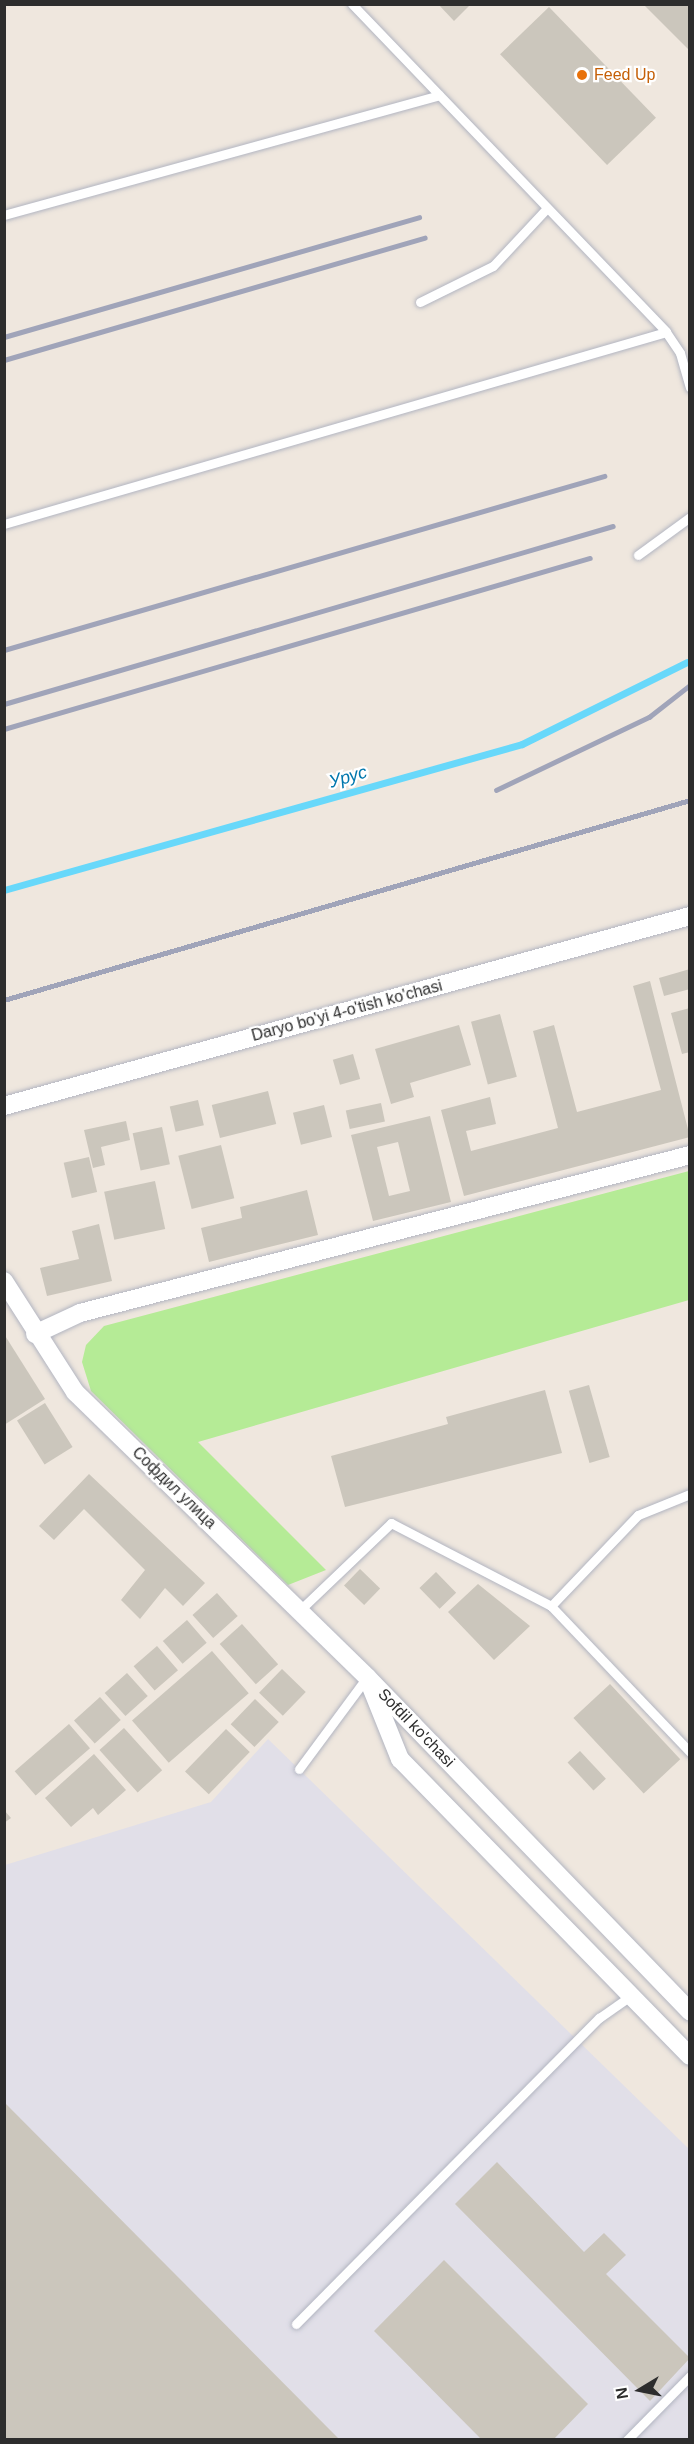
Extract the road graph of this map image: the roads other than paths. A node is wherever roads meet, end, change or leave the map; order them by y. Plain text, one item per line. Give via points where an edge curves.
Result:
1 (352, 4) edge
2 (439, 95) junction
3 (547, 208) junction
4 (4, 215) edge
5 (420, 302) dead end
6 (666, 332) junction
7 (690, 388) edge
8 (690, 516) edge
9 (4, 524) edge
10 (638, 555) dead end
11 (690, 916) edge
12 (4, 1106) edge
13 (690, 1155) edge
14 (4, 1281) edge
15 (35, 1334) junction
16 (690, 1494) edge
17 (551, 1606) junction
18 (300, 1610) junction
19 (367, 1677) junction
20 (690, 1752) edge
21 (299, 1769) dead end
22 (652, 1973) junction
23 (630, 1996) junction
24 (690, 2012) edge
25 (690, 2055) edge
26 (296, 2324) dead end
27 (690, 2376) edge
28 (627, 2439) edge

1 - 2 lane
2 - 3 lane
2 - 4 lane
3 - 5 lane via 493,266
3 - 6 lane
6 - 7 lane via 680,353
6 - 9 lane
8 - 10 lane
11 - 12 street, Daryo bo'yi 4-o'tish ko'chasi
13 - 15 street via 80,1313
14 - 15 street, Софдил улица
15 - 18 street, Софдил улица via 75,1392
16 - 17 lane via 638,1515
17 - 18 lane via 391,1523
17 - 20 lane
18 - 19 street, Софдил улица
19 - 21 lane
19 - 22 street, Sofdil ko'chasi
19 - 23 street, Sofdil ko'chasi via 400,1759
22 - 23 street
22 - 24 street, Sofdil ko'chasi
23 - 25 street, Sofdil ko'chasi
23 - 26 lane via 599,2018
27 - 28 lane

